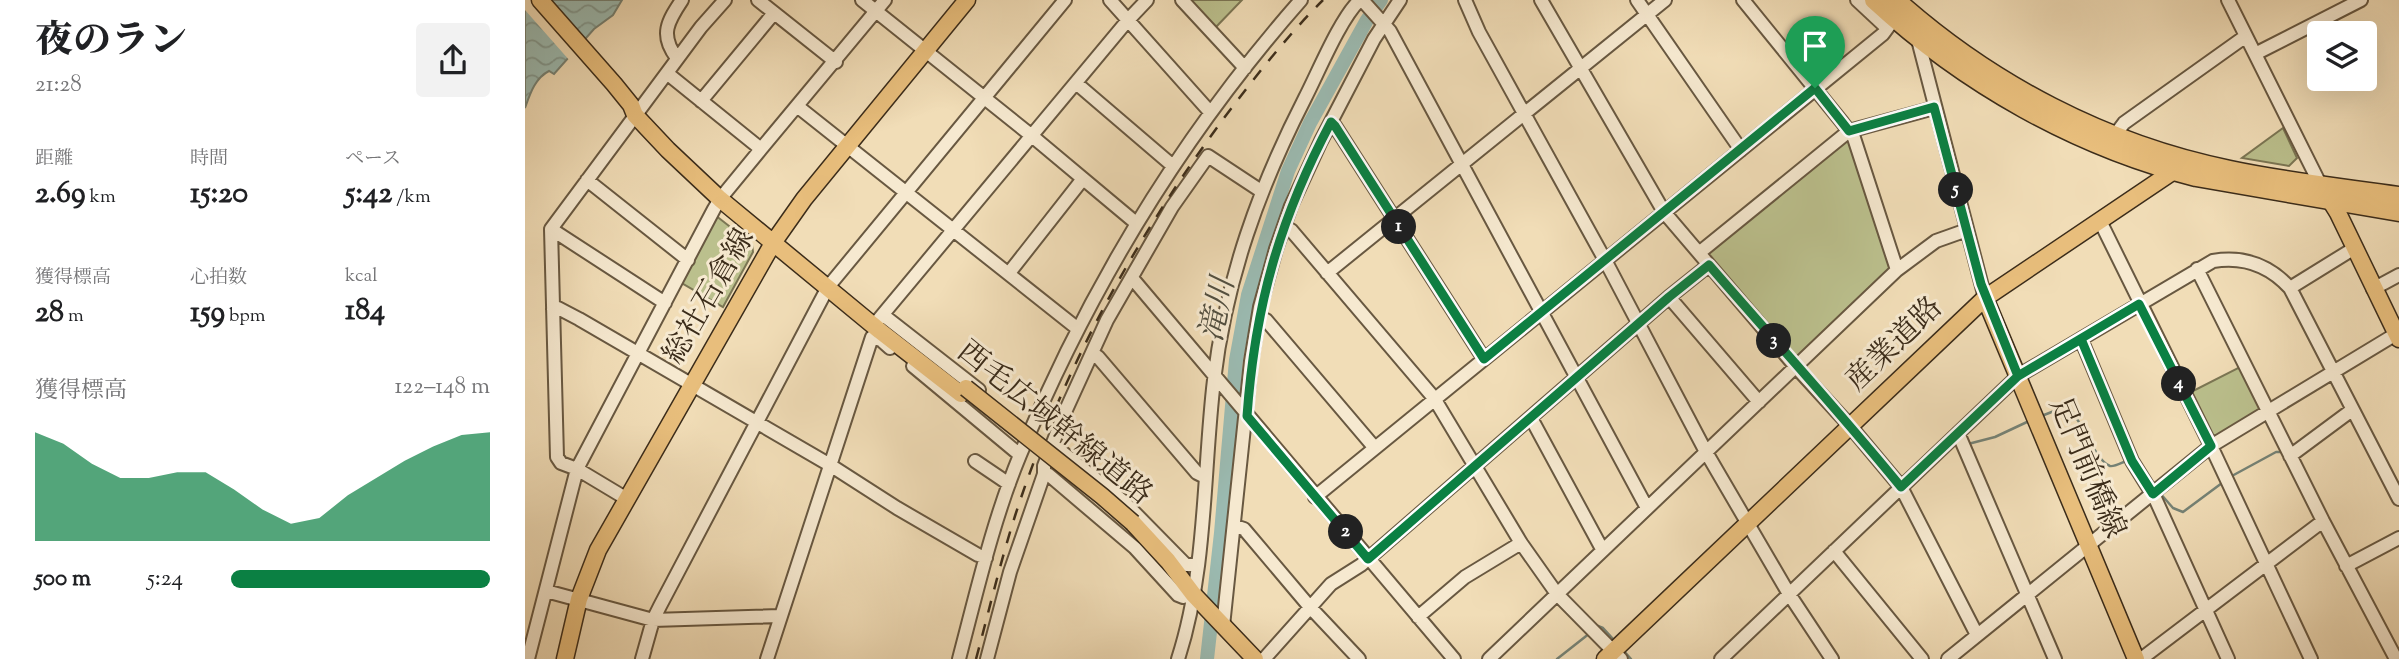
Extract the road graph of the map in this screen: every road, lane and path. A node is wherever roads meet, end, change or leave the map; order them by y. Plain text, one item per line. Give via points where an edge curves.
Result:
1 (527, 0) edge
2 (540, 0) edge
3 (682, 0) edge
4 (725, 0) edge
5 (758, 0) edge
6 (862, 0) edge
7 (885, 0) edge
8 (967, 0) edge
9 (1065, 0) edge
10 (1110, 0) edge
11 (1147, 0) edge
12 (1182, 0) edge
13 (1301, 0) edge
14 (1400, 0) edge
15 (1465, 0) edge
16 (1541, 0) edge
17 (1637, 0) edge
18 (1665, 0) edge
19 (1743, 0) edge
20 (1857, 0) edge
21 (1874, 0) edge
22 (2228, 0) edge
23 (2359, 0) edge
24 (1363, 1) edge
25 (876, 10) junction
26 (1903, 12) edge
27 (774, 13) junction
28 (1647, 15) junction
29 (1128, 20) junction
30 (1383, 22) junction
31 (2246, 36) junction
32 (1917, 38) junction
33 (926, 51) junction
34 (2255, 54) junction
35 (677, 58) junction
36 (835, 62) junction
37 (1245, 68) junction
38 (1580, 68) junction
39 (668, 74) junction
40 (1076, 83) junction
41 (611, 87) junction
42 (1815, 88) junction
43 (984, 97) junction
44 (701, 101) junction
45 (797, 106) junction
46 (1934, 107) junction
47 (1210, 112) junction
48 (1525, 113) junction
49 (635, 114) junction
50 (1331, 122) junction
51 (1849, 131) junction
52 (2115, 135) junction
53 (1032, 136) junction
54 (847, 146) junction
55 (761, 149) junction
56 (1741, 150) junction
57 (1462, 163) junction
58 (2181, 165) junction
59 (1173, 166) junction
60 (587, 180) junction
61 (1082, 180) junction
62 (2320, 184) junction
63 (1261, 191) junction
64 (906, 192) junction
65 (2399, 196) edge
66 (720, 199) junction
67 (2330, 201) junction
68 (1664, 212) junction
69 (2399, 212) edge
70 (1394, 218) junction
71 (2100, 222) junction
72 (1136, 223) junction
73 (1284, 227) junction
74 (551, 229) junction
75 (954, 230) junction
76 (1966, 230) junction
77 (773, 243) junction
78 (2353, 249) junction
79 (1699, 253) junction
80 (688, 260) junction
81 (1605, 260) junction
82 (1709, 265) junction
83 (2197, 269) junction
84 (1897, 270) junction
85 (1009, 273) junction
86 (1327, 273) junction
87 (2399, 275) edge
88 (1132, 278) junction
89 (828, 287) junction
90 (2290, 288) junction
91 (2373, 289) junction
92 (1669, 297) junction
93 (1985, 298) junction
94 (665, 303) junction
95 (2139, 304) junction
96 (553, 309) junction
97 (1542, 311) junction
98 (875, 317) junction
99 (1259, 317) junction
100 (1639, 324) junction
101 (1078, 329) junction
102 (2397, 337) edge
103 (2081, 339) junction
104 (1092, 353) junction
105 (638, 354) junction
106 (1484, 359) junction
107 (1796, 367) junction
108 (2332, 373) junction
109 (2018, 376) junction
110 (1577, 377) junction
111 (1217, 380) junction
112 (692, 386) junction
113 (1434, 398) junction
114 (1759, 402) junction
115 (2352, 410) junction
116 (2268, 412) junction
117 (1245, 414) junction
118 (1531, 418) junction
119 (756, 423) junction
120 (1850, 426) junction
121 (1032, 431) junction
122 (1958, 433) junction
123 (1052, 444) junction
124 (2211, 446) junction
125 (1374, 447) junction
126 (1706, 452) junction
127 (1020, 455) junction
128 (2290, 456) junction
129 (975, 461) dead end
130 (830, 465) junction
131 (1475, 465) junction
132 (577, 469) junction
133 (1044, 474) junction
134 (1205, 477) junction
135 (1009, 484) junction
136 (1901, 487) junction
137 (2397, 490) edge
138 (2153, 494) junction
139 (1315, 496) junction
140 (627, 499) junction
141 (1647, 508) junction
142 (2323, 521) junction
143 (1748, 524) junction
144 (1235, 526) junction
145 (2399, 538) edge
146 (1521, 543) junction
147 (2088, 545) junction
148 (1602, 549) junction
149 (1834, 551) junction
150 (986, 558) junction
151 (1368, 559) junction
152 (2266, 564) junction
153 (1197, 565) junction
154 (2346, 566) junction
155 (546, 591) junction
156 (1557, 594) junction
157 (1789, 594) junction
158 (2027, 595) junction
159 (1196, 597) junction
160 (579, 599) junction
161 (1309, 607) junction
162 (2205, 610) junction
163 (781, 616) junction
164 (1418, 617) junction
165 (653, 620) junction
166 (1222, 624) junction
167 (1977, 635) junction
168 (1613, 656) edge
169 (2051, 658) edge
170 (2396, 658) edge
171 (529, 659) edge
172 (565, 659) edge
173 (642, 659) edge
174 (767, 659) edge
175 (959, 659) edge
176 (987, 659) edge
177 (1178, 659) edge
178 (1255, 659) edge
179 (1264, 659) edge
180 (1359, 659) edge
181 (1454, 659) edge
182 (1489, 659) edge
183 (1721, 659) edge
184 (1832, 659) edge
185 (1922, 659) edge
186 (1948, 659) edge
187 (2138, 659) edge
188 (2228, 659) edge
189 (2311, 659) edge

1 - 41 main road, 西毛広域幹線道路
2 - 41 main road, 西毛広域幹線道路
3 - 35 street via 666,28
4 - 35 street
5 - 27 street
6 - 25 street
7 - 25 street
8 - 33 main road, 総社石倉線
9 - 43 street
10 - 29 street
11 - 29 street
12 - 37 street
13 - 37 street
14 - 30 street
15 - 48 street
16 - 38 street
17 - 28 street
18 - 28 street
19 - 42 street
20 - 26 street
21 - 26 highway
22 - 31 street
23 - 34 street
24 - 30 street
24 - 63 street via 1356,4 1335,38
25 - 33 street
25 - 36 street
26 - 32 highway
26 - 42 street
26 - 52 highway via 2013,86
27 - 36 street
27 - 44 street
28 - 38 street
28 - 56 street
29 - 40 street
29 - 47 street
30 - 50 street
30 - 57 street
31 - 34 street
31 - 52 street via 2124,123
32 - 46 street
32 - 58 highway via 1982,83 2078,136
33 - 43 street
33 - 54 main road, 総社石倉線
34 - 62 street
35 - 39 street
36 - 45 street
37 - 47 street
38 - 48 street
38 - 68 street
39 - 44 street
39 - 49 street
40 - 53 street
40 - 59 street
41 - 49 main road, 西毛広域幹線道路
42 - 51 street
42 - 56 street
43 - 53 street
43 - 64 street
44 - 55 street
45 - 54 street
45 - 55 street
46 - 51 street
46 - 76 street
47 - 59 street
48 - 57 street
48 - 81 street
49 - 60 street
49 - 66 main road, 西毛広域幹線道路
50 - 70 street
50 - 73 street
51 - 79 street
51 - 84 street
52 - 58 highway
53 - 61 street
53 - 75 street
54 - 64 street
54 - 77 main road, 総社石倉線
55 - 66 street
56 - 68 street
57 - 70 street
57 - 97 street
58 - 62 highway
58 - 67 highway via 2234,185
58 - 71 main road, 産業道路
59 - 72 street
60 - 74 street
60 - 80 street
61 - 72 street
61 - 85 street
62 - 65 highway
62 - 67 main road
63 - 88 street via 1206,157
63 - 111 street via 1229,293
64 - 75 street
64 - 89 street
66 - 77 main road, 西毛広域幹線道路
66 - 80 street
67 - 69 highway
67 - 78 main road
68 - 79 street
68 - 81 street
70 - 86 street
70 - 106 street
71 - 93 main road, 産業道路
71 - 95 street
72 - 101 street
73 - 86 street
73 - 99 street
74 - 94 street
74 - 96 street
75 - 85 street
75 - 98 street
76 - 84 street via 1936,241
76 - 93 street
77 - 89 main road, 西毛広域幹線道路
77 - 112 main road, 総社石倉線
78 - 90 street
78 - 91 main road
79 - 82 street
80 - 94 street
81 - 97 street
81 - 100 street
82 - 92 street
82 - 107 street
83 - 90 street via 2213,261 2243,260 2269,270
83 - 95 street
83 - 116 street
84 - 107 street
85 - 101 street
86 - 113 street
87 - 91 street
88 - 104 street
88 - 111 street
89 - 98 main road, 西毛広域幹線道路
89 - 119 street
90 - 108 street
91 - 102 main road
92 - 100 street
92 - 114 street
93 - 109 main road, 足門前橋線
93 - 120 main road, 産業道路
94 - 105 street
95 - 103 street
95 - 124 street
96 - 105 street
96 - 132 street via 557,457
97 - 106 street
97 - 110 street
98 - 121 street
98 - 159 main road, 西毛広域幹線道路, bridge via 1102,496 1168,561
99 - 117 street
99 - 125 street
100 - 110 street
100 - 126 street
101 - 121 street
102 - 108 street
103 - 109 street
103 - 138 street via 2132,461
104 - 123 street
104 - 134 street
105 - 112 street
105 - 132 street
106 - 113 street
107 - 114 street
107 - 120 street
108 - 115 street
108 - 116 street
109 - 122 street
109 - 147 main road, 足門前橋線
110 - 118 street
110 - 141 street
111 - 117 street
111 - 134 street
112 - 119 street
112 - 140 main road, 総社石倉線
113 - 125 street
113 - 131 street
114 - 126 street
115 - 128 street
115 - 137 street
116 - 124 street
116 - 128 street
117 - 139 street
117 - 144 street
118 - 131 street
118 - 148 street
119 - 130 street
119 - 165 street
120 - 136 street
120 - 143 main road, 産業道路
121 - 127 street
122 - 136 street
122 - 158 street
123 - 133 street
123 - 153 street via 1123,502 1187,565
124 - 138 street
124 - 152 street
125 - 139 street
126 - 141 street
126 - 143 street
127 - 130 street via 897,352 872,337
127 - 135 street
128 - 142 street
129 - 135 street
130 - 150 street
130 - 163 street
131 - 146 street
131 - 151 street
132 - 140 street
132 - 155 street
133 - 159 street via 1135,548 1178,595
133 - 176 street
134 - 153 street
135 - 150 street
136 - 149 street
136 - 167 street
138 - 147 street
138 - 162 street
139 - 151 street
140 - 160 main road, 総社石倉線 via 591,564
141 - 148 street
142 - 152 street
142 - 154 street
143 - 157 street
143 - 168 main road, 産業道路
144 - 161 street via 1244,529
144 - 166 street
145 - 154 street
146 - 156 street
146 - 164 street via 1465,577
147 - 158 street
147 - 187 main road, 足門前橋線
148 - 156 street
149 - 157 street
149 - 185 street
150 - 175 street
151 - 161 street via 1331,584
151 - 164 street
152 - 162 street
152 - 189 street
153 - 159 street
154 - 170 street
155 - 160 street
155 - 171 street
156 - 168 street
156 - 182 street
157 - 183 street
157 - 184 street
158 - 167 street
158 - 169 street
159 - 166 main road, 西毛広域幹線道路
159 - 177 street
160 - 165 street
160 - 172 main road, 総社石倉線
161 - 179 street
161 - 180 street
162 - 187 street
162 - 188 street
163 - 165 street
163 - 174 street
164 - 181 street
165 - 173 street
166 - 178 main road, 西毛広域幹線道路
167 - 186 street

